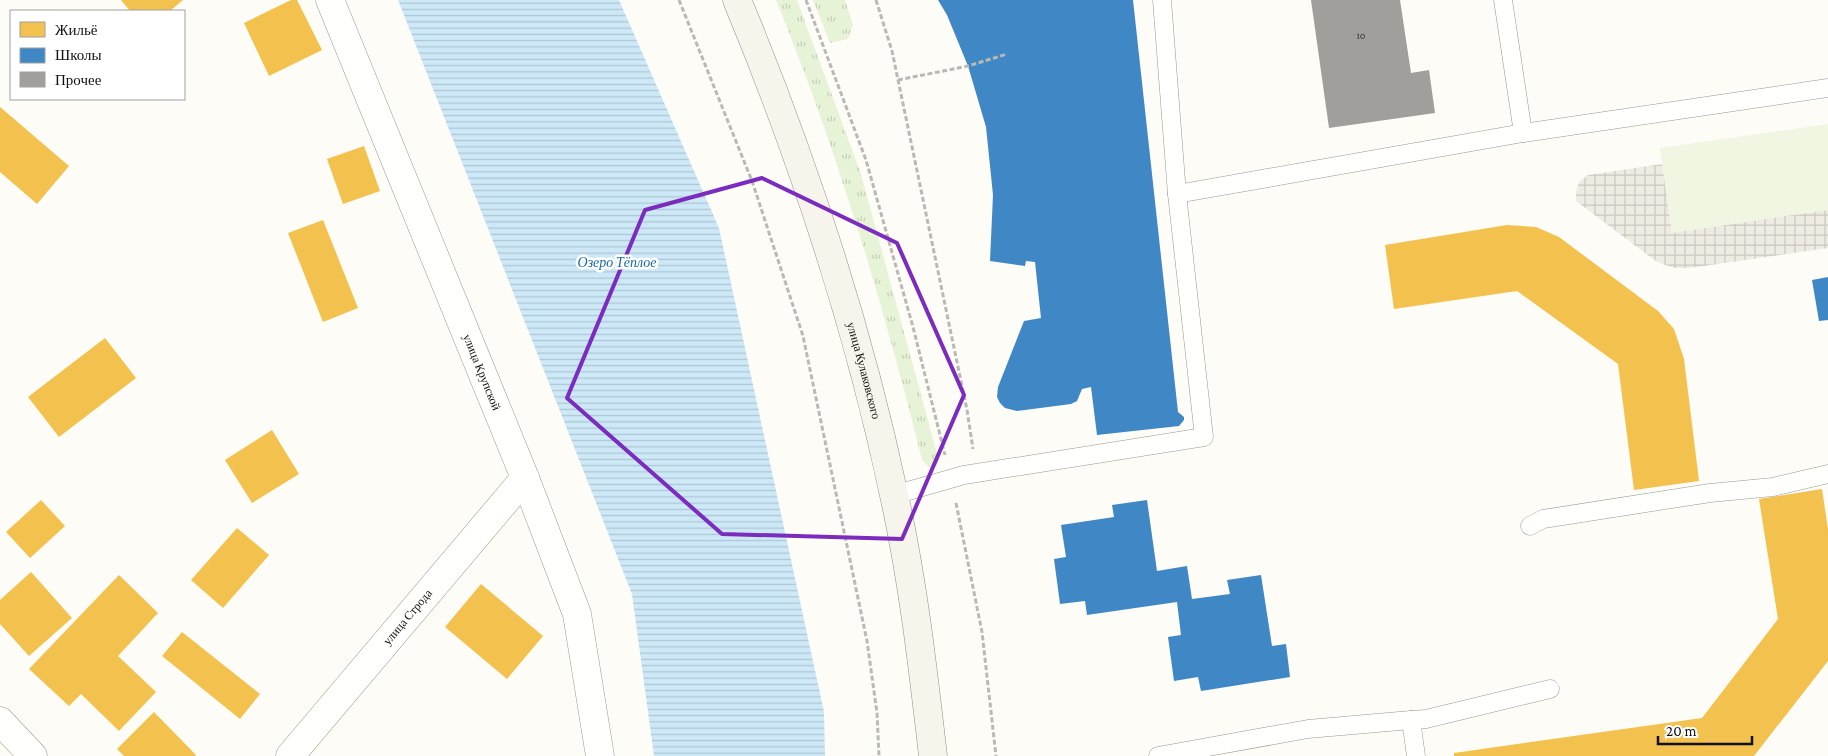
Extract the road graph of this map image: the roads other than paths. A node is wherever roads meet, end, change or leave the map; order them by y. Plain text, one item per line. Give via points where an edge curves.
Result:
1 (330, 0) edge
2 (737, 0) edge
3 (1162, 0) edge
4 (1503, 0) edge
5 (1828, 88) edge
6 (1523, 133) junction
7 (1177, 194) junction
8 (1828, 474) edge
9 (525, 478) junction
10 (894, 495) junction
11 (1530, 526) dead end
12 (1550, 689) dead end
13 (1411, 720) junction
14 (0, 721) edge
15 (33, 756) edge
16 (290, 756) edge
17 (600, 756) edge
18 (933, 756) edge
19 (1157, 756) edge
20 (1416, 756) edge

1 - 9 street, улица Крупской
2 - 10 main road, улица Кулаковского via 810,194 858,350
3 - 7 lane
4 - 6 lane
5 - 6 lane
6 - 7 lane
7 - 10 lane via 1204,437 957,477
8 - 11 lane via 1773,487 1710,493 1543,519
9 - 16 street, улица Строда
9 - 17 street, улица Крупской via 577,614
10 - 18 main road, улица Кулаковского via 921,646
12 - 13 lane
13 - 19 lane via 1308,729
13 - 20 lane
14 - 15 street

